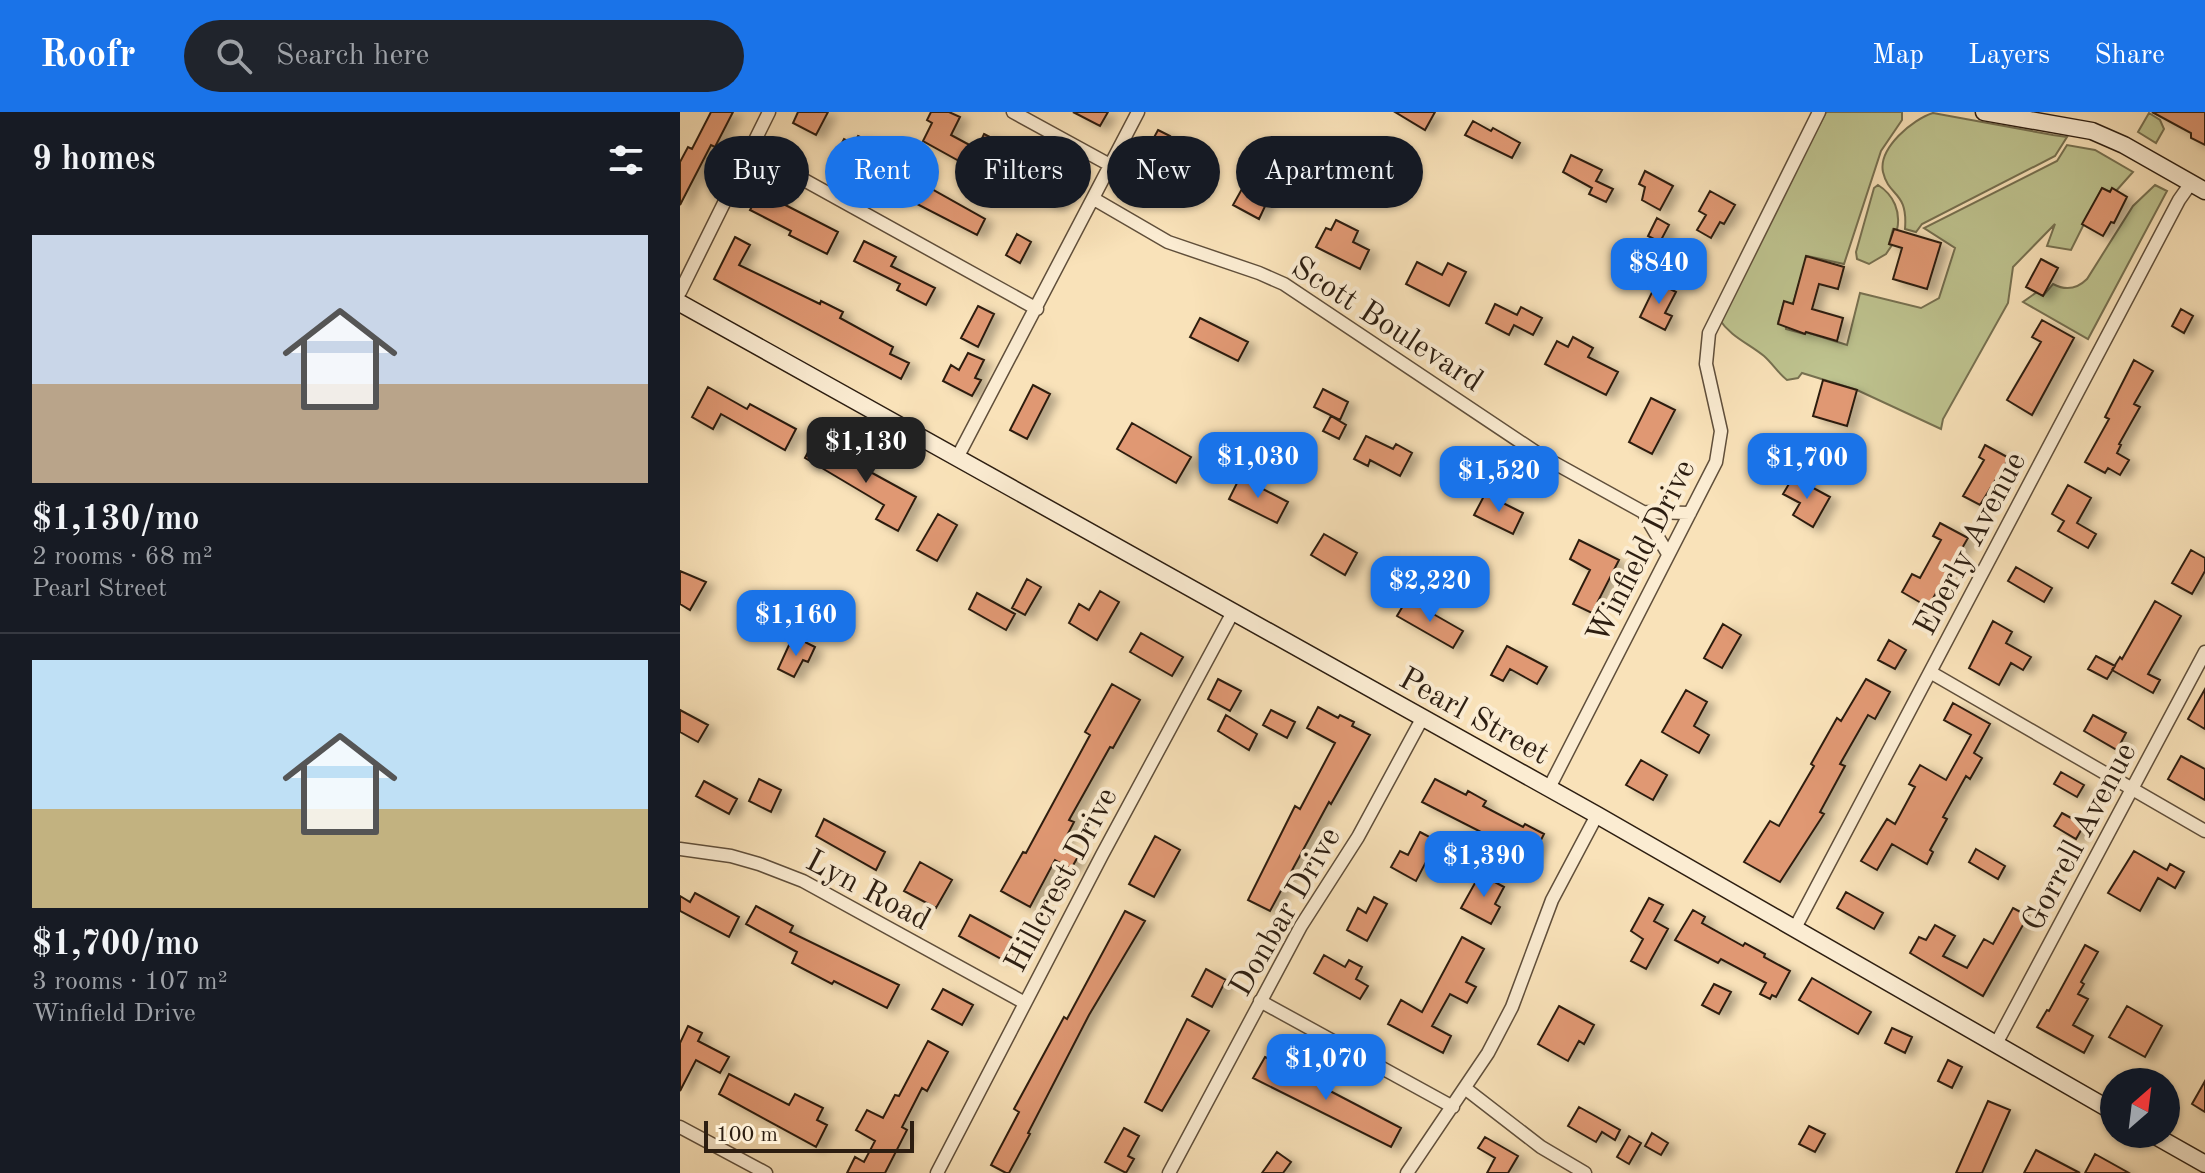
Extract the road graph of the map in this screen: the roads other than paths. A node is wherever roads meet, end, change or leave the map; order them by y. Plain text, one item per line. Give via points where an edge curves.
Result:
1 (769, 112) edge
2 (1013, 112) edge
3 (1138, 112) edge
4 (1819, 112) edge
5 (1984, 112) edge
6 (2068, 119) edge
7 (757, 136) edge
8 (1125, 136) edge
9 (1107, 163) edge
10 (1107, 171) edge
11 (809, 183) edge
12 (2198, 187) edge
13 (1094, 199) junction
14 (721, 208) edge
15 (680, 292) edge
16 (680, 303) edge
17 (1037, 309) junction
18 (957, 458) junction
19 (1643, 512) junction
20 (1690, 513) junction
21 (1668, 554) junction
22 (1233, 612) junction
23 (2205, 652) edge
24 (1930, 672) junction
25 (1423, 717) junction
26 (1549, 788) junction
27 (2131, 790) junction
28 (1597, 815) junction
29 (2205, 831) edge
30 (680, 849) edge
31 (1795, 928) junction
32 (1260, 1001) junction
33 (1025, 1003) junction
34 (1996, 1044) junction
35 (1466, 1089) junction
36 (2100, 1104) edge
37 (1453, 1107) junction
38 (680, 1127) edge
39 (2177, 1148) edge
40 (2205, 1164) edge
41 (766, 1173) edge
42 (937, 1173) edge
43 (1169, 1173) edge
44 (1407, 1173) edge
45 (1585, 1173) edge

1 - 7 street
2 - 9 street
3 - 8 street
4 - 20 street, Winfield Drive via 1712,323 1706,364 1721,442 1708,482
5 - 6 street
6 - 12 street
10 - 13 street
11 - 17 street
12 - 24 street, Eberly Avenue via 2179,200
13 - 17 street
13 - 19 street, Scott Boulevard via 1168,242 1293,290 1540,455
14 - 15 street
16 - 18 street, Pearl Street
17 - 18 street
18 - 22 street, Pearl Street
19 - 20 street, Scott Boulevard
19 - 21 street
20 - 21 street, Winfield Drive
21 - 26 street, Winfield Drive
22 - 25 street, Pearl Street
22 - 33 street, Hillcrest Drive
23 - 27 street, Gorrell Avenue
24 - 27 street
24 - 31 street, Eberly Avenue
25 - 26 street, Pearl Street
25 - 32 street, Donbar Drive
26 - 28 street, Pearl Street
27 - 29 street
27 - 34 street, Gorrell Avenue
28 - 31 street, Pearl Street
28 - 35 street via 1539,928 1512,1007
30 - 33 street, Lyn Road via 731,856 803,881
31 - 34 street, Pearl Street
32 - 37 street
32 - 43 street, Donbar Drive
33 - 42 street, Hillcrest Drive
34 - 36 street, Pearl Street
35 - 37 street
35 - 45 street via 1541,1147
37 - 44 street
38 - 41 street
39 - 40 street

